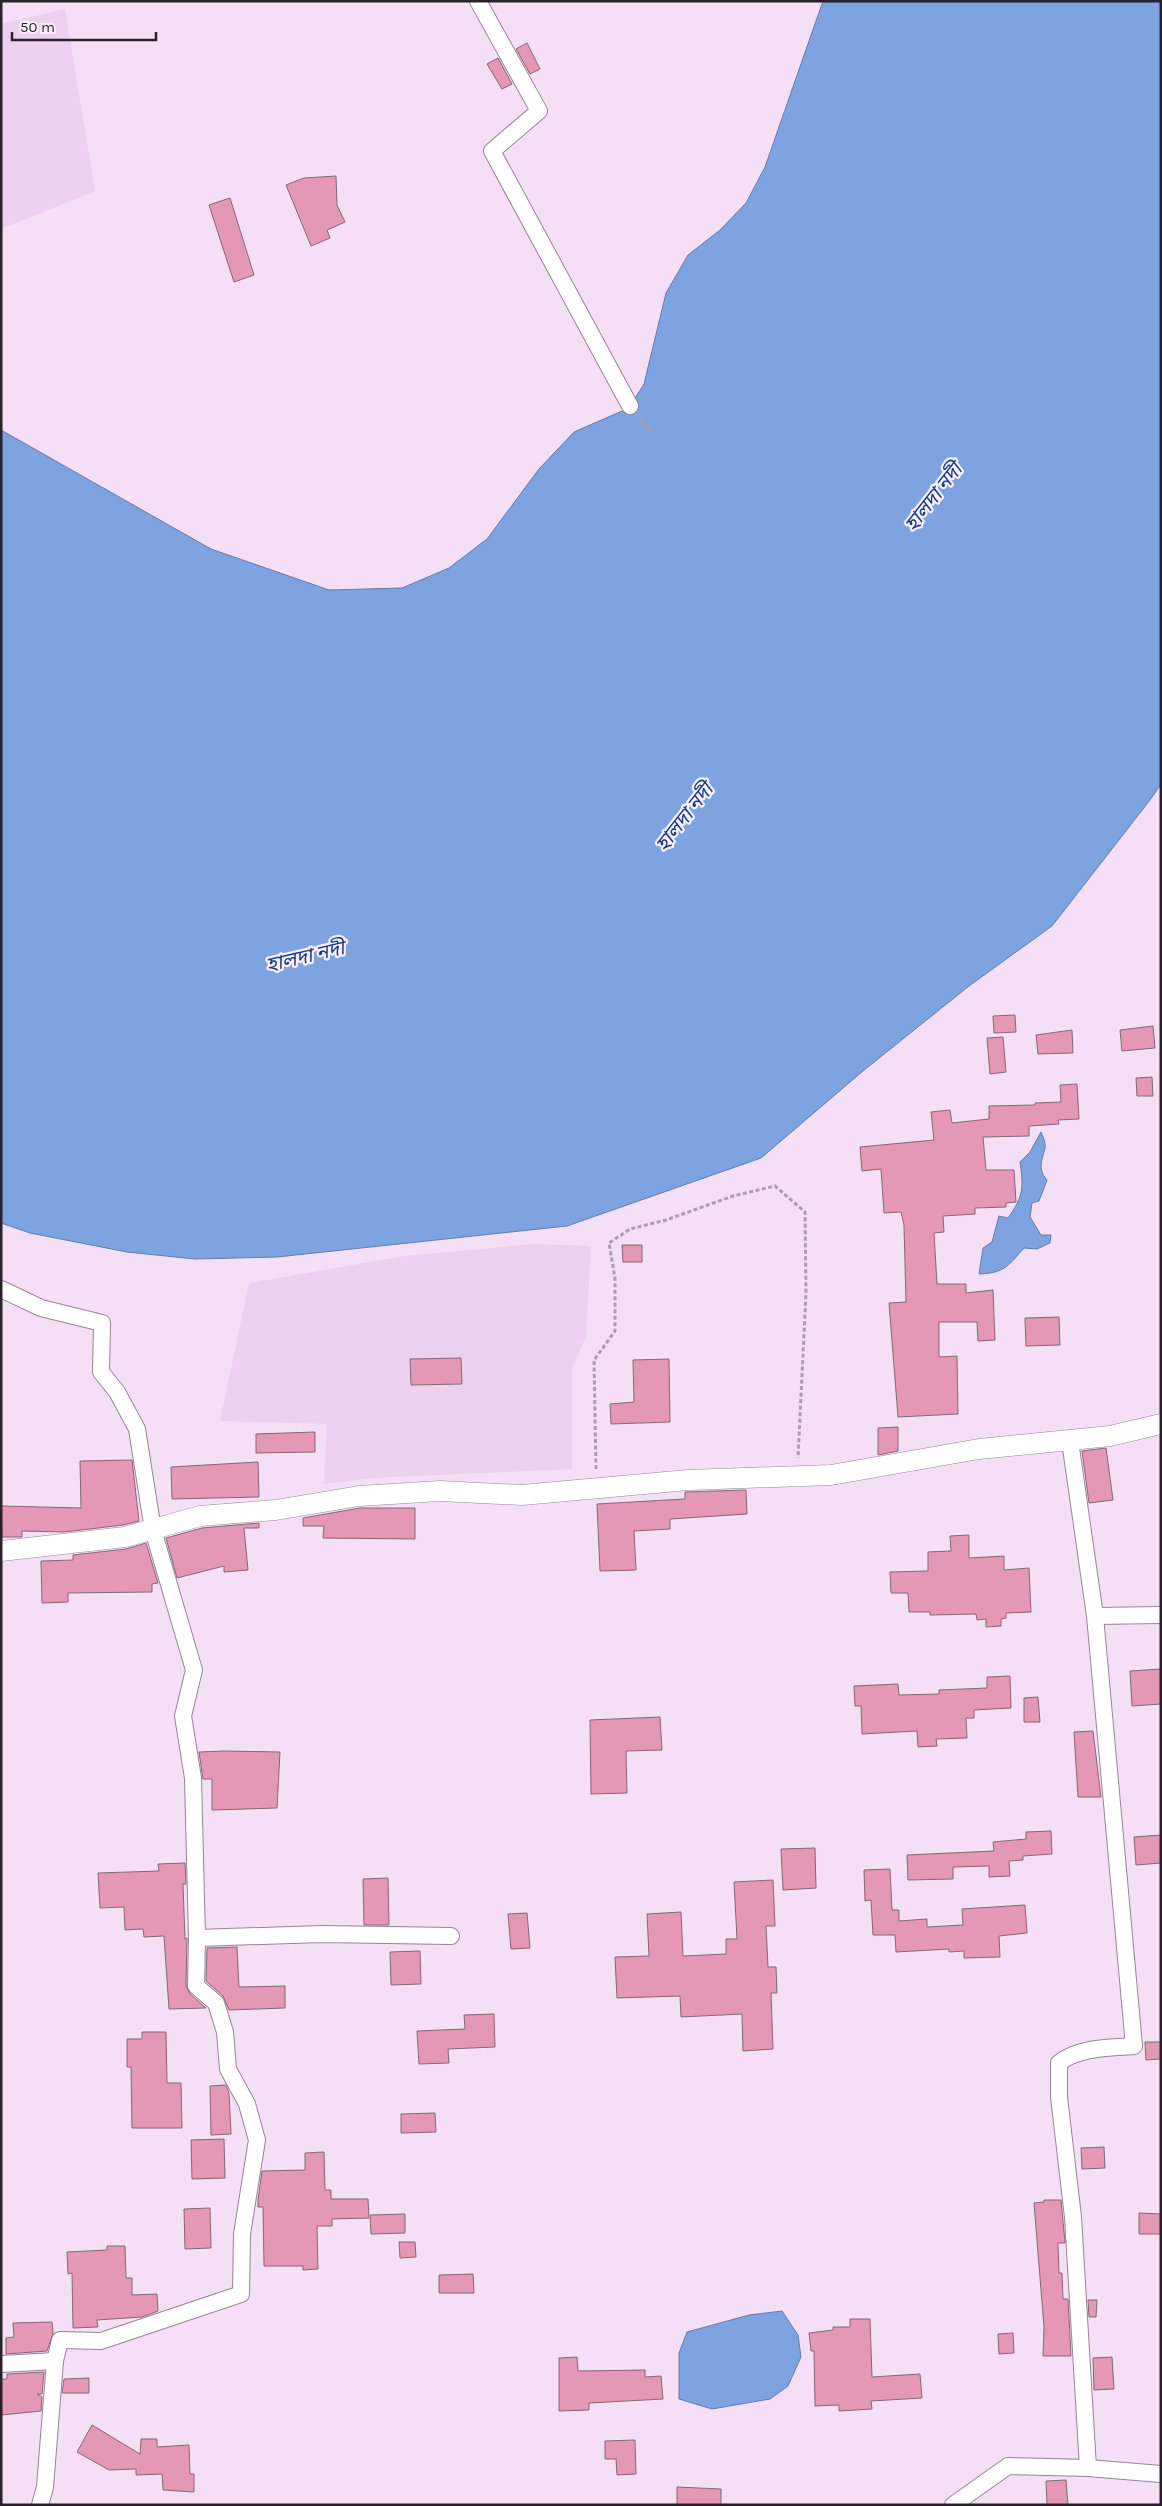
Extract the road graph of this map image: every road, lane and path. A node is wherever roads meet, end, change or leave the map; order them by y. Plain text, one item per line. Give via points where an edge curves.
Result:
1 (478, 1) edge
2 (630, 406) dead end
3 (1, 1288) edge
4 (1161, 1424) edge
5 (1070, 1441) junction
6 (802, 1476) junction
7 (596, 1488) junction
8 (154, 1530) junction
9 (1, 1551) edge
10 (1161, 1615) edge
11 (1094, 1616) junction
12 (451, 1936) dead end
13 (197, 1938) junction
14 (54, 2361) junction
15 (1, 2364) edge
16 (1088, 2468) junction
17 (1161, 2474) edge
18 (40, 2505) edge
19 (953, 2505) edge

1 - 2 street via 539,111 492,151
3 - 8 street via 41,1308 102,1323 100,1372 116,1392 137,1429
4 - 5 street
5 - 6 street via 979,1449 830,1475
5 - 11 street
6 - 7 street via 688,1480
6 - 7 path via 797,1455 806,1293 805,1212 775,1186 630,1229 609,1243 615,1278 615,1330 594,1360
7 - 8 street via 522,1495 440,1491 359,1496 276,1510 200,1516
8 - 9 street via 125,1537
8 - 13 street via 194,1670 183,1716 193,1778
10 - 11 street
11 - 16 street via 1134,2046 1097,2049 1068,2056 1059,2063 1058,2069 1073,2217
12 - 13 street via 322,1934
13 - 14 street via 196,1986 216,2003 226,2032 228,2069 247,2104 257,2140 242,2234 241,2294 101,2341 60,2340
14 - 15 street
14 - 18 street via 45,2487
16 - 17 street
16 - 19 street via 1008,2466

